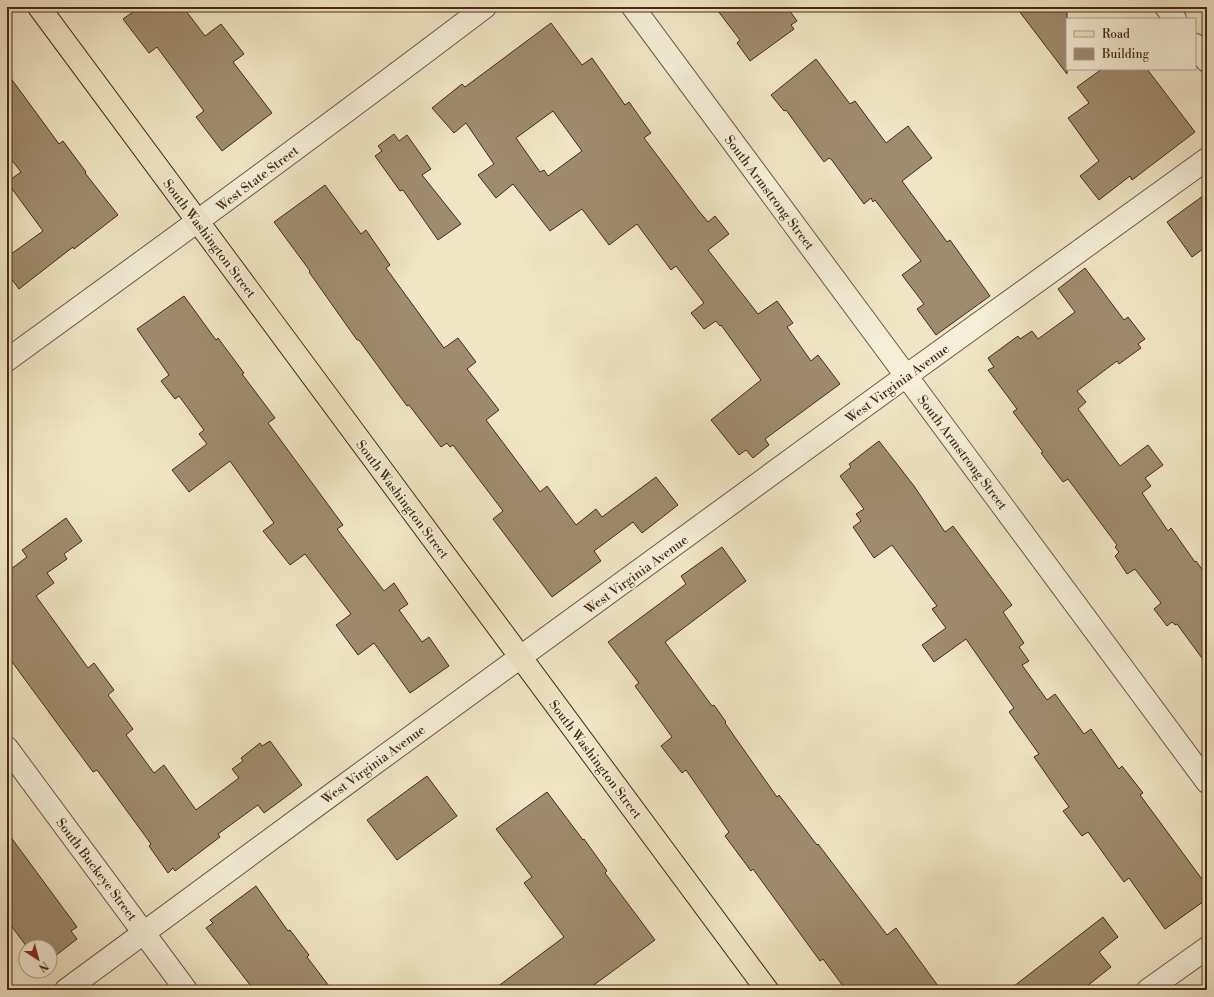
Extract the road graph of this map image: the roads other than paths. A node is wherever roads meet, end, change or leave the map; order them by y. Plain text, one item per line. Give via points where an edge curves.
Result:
1 (38, 7) edge
2 (484, 7) edge
3 (633, 7) edge
4 (1166, 7) edge
5 (1174, 18) edge
6 (1196, 46) edge
7 (1207, 61) edge
8 (1207, 159) edge
9 (198, 222) junction
10 (7, 360) edge
11 (906, 376) junction
12 (521, 658) junction
13 (7, 748) edge
14 (1207, 782) edge
15 (143, 932) junction
16 (1207, 948) edge
17 (66, 990) edge
18 (186, 990) edge
19 (767, 990) edge
20 (1148, 990) edge

1 - 9 main road, South Washington Street
2 - 9 street, West State Street
3 - 11 street, South Armstrong Street
4 - 5 street
6 - 7 street
8 - 11 street, West Virginia Avenue
9 - 10 street, West State Street
9 - 12 main road, South Washington Street
11 - 12 street, West Virginia Avenue
11 - 14 street, South Armstrong Street
12 - 15 street, West Virginia Avenue
12 - 19 main road, South Washington Street
13 - 15 street, South Buckeye Street
15 - 17 street, West Virginia Avenue
15 - 18 street, South Buckeye Street
16 - 20 street

